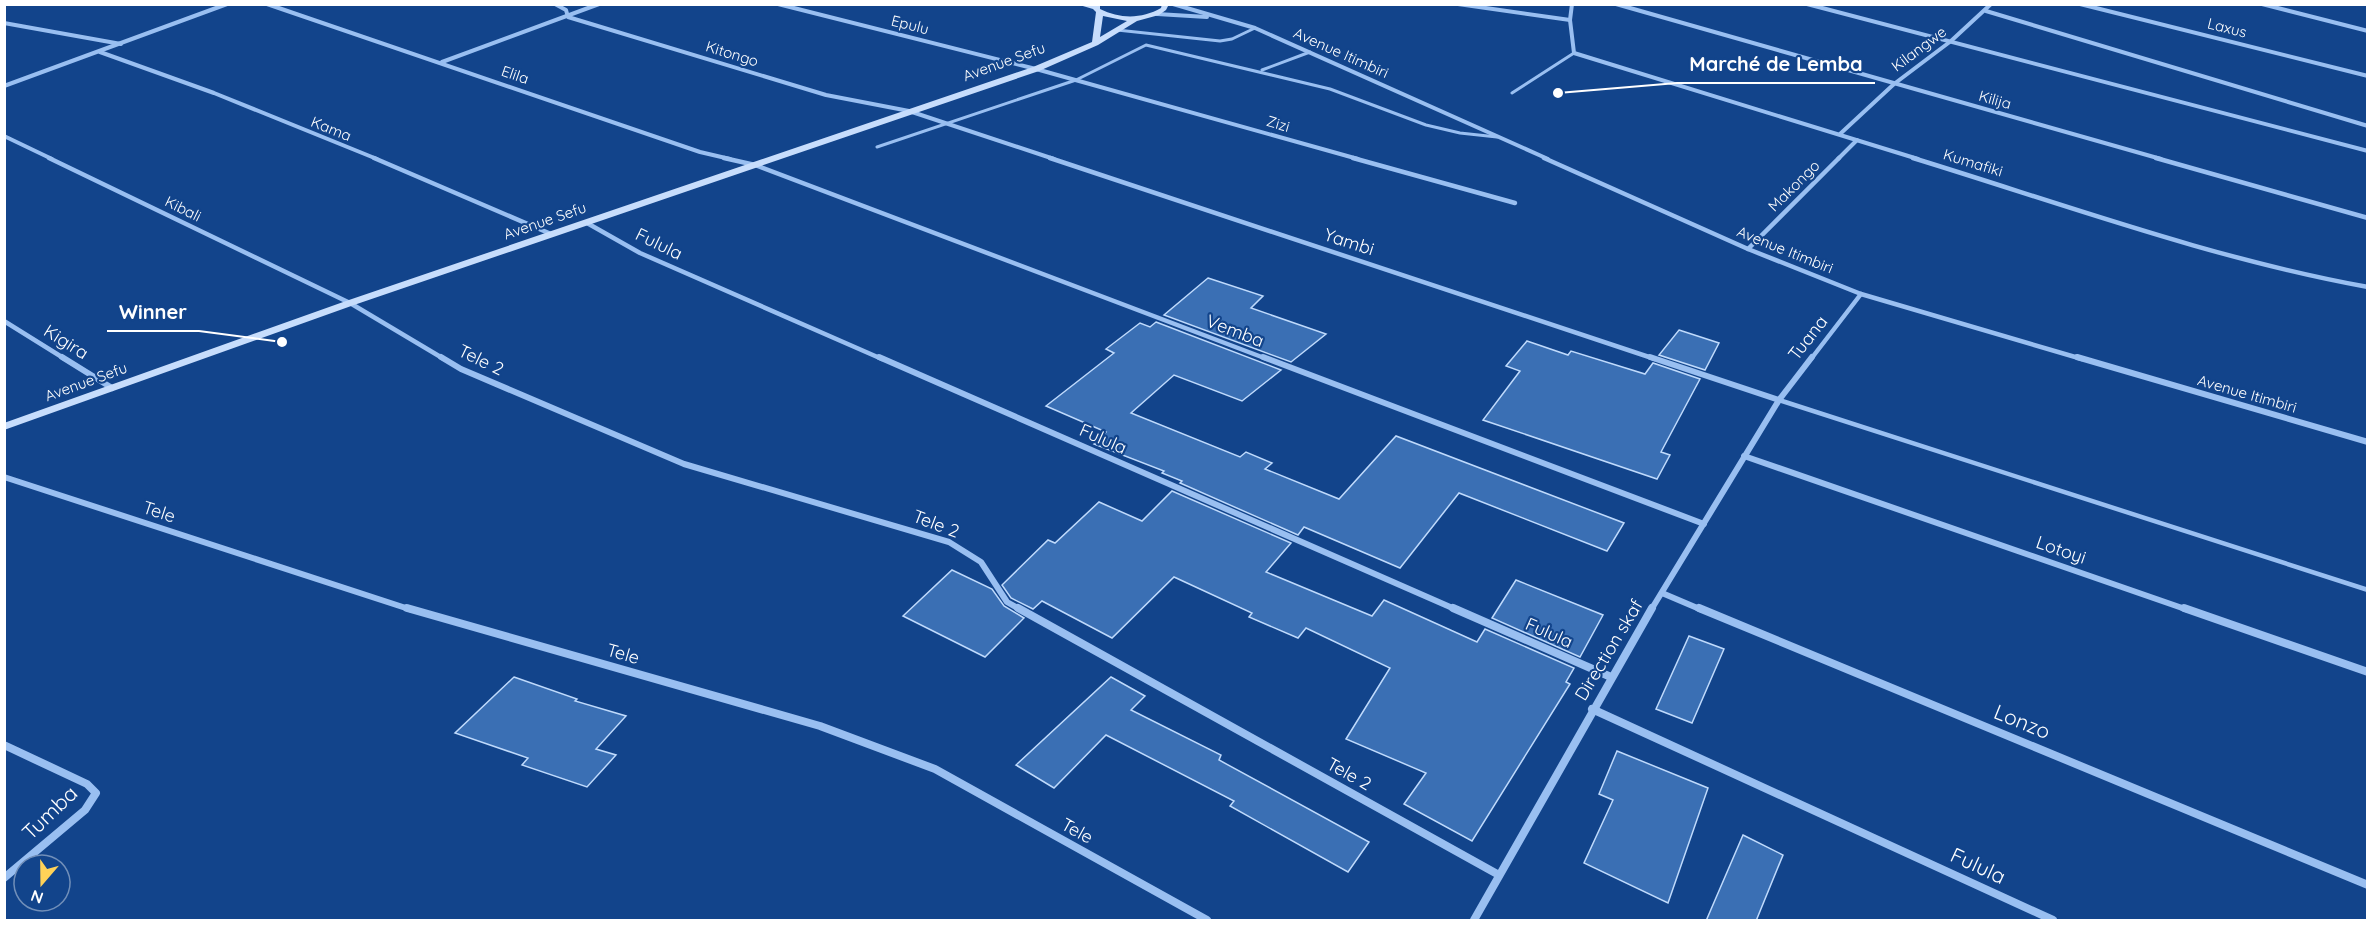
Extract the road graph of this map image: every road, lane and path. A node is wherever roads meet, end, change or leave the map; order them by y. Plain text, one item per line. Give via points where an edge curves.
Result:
1 (227, 4) edge
2 (267, 4) edge
3 (555, 4) edge
4 (599, 4) edge
5 (778, 4) edge
6 (1079, 4) edge
7 (1166, 4) edge
8 (1173, 4) edge
9 (1458, 4) edge
10 (1572, 4) edge
11 (1616, 4) edge
12 (1807, 4) edge
13 (1991, 4) edge
14 (2080, 4) edge
15 (2262, 4) edge
16 (1097, 8) edge
17 (1986, 11) junction
18 (1157, 14) junction
19 (568, 17) junction
20 (1136, 18) junction
21 (1216, 18) junction
22 (1570, 20) junction
23 (4, 23) edge
24 (1255, 28) junction
25 (1116, 30) junction
26 (2367, 31) edge
27 (1951, 41) junction
28 (1095, 43) junction
29 (121, 44) junction
30 (100, 52) junction
31 (1310, 52) junction
32 (1574, 52) junction
33 (442, 62) junction
34 (1036, 69) junction
35 (1260, 71) junction
36 (2367, 76) edge
37 (1076, 80) junction
38 (1894, 84) junction
39 (4, 86) edge
40 (1512, 93) dead end
41 (909, 111) junction
42 (945, 123) junction
43 (2367, 126) edge
44 (1840, 134) junction
45 (4, 136) edge
46 (1502, 137) junction
47 (1857, 140) junction
48 (876, 147) dead end
49 (2367, 151) edge
50 (755, 165) junction
51 (1515, 202) dead end
52 (2367, 218) edge
53 (587, 223) junction
54 (551, 234) junction
55 (1748, 249) junction
56 (2367, 287) edge
57 (1861, 294) junction
58 (350, 303) junction
59 (4, 321) edge
60 (112, 388) junction
61 (1779, 400) junction
62 (4, 427) edge
63 (2367, 442) edge
64 (1744, 456) junction
65 (4, 477) edge
66 (1704, 524) junction
67 (2367, 590) edge
68 (1662, 593) junction
69 (2367, 672) edge
70 (1611, 677) junction
71 (1592, 709) junction
72 (4, 745) edge
73 (1499, 874) junction
74 (4, 878) edge
75 (2367, 885) edge
76 (1207, 921) edge
77 (1474, 921) edge
78 (2053, 921) edge

1 - 29 street
2 - 33 street, Elila
3 - 19 street, Kitongo via 566,10
4 - 19 street
5 - 34 street, Epulu
6 - 16 main road
7 - 18 main road
8 - 21 street
9 - 22 street
10 - 22 street
11 - 38 street, Kilija
12 - 27 street
13 - 17 street, Kilangwe
14 - 36 street, Laxus
15 - 26 street
16 - 20 main road via 1115,17
16 - 28 main road
17 - 27 street, Kilangwe
17 - 43 street
18 - 20 main road
18 - 21 street
19 - 33 street
19 - 41 street, Kitongo via 826,95
20 - 25 main road, Avenue Sefu
21 - 24 street, Avenue Itimbiri
22 - 32 street
23 - 29 street
24 - 25 lane via 1220,40
24 - 31 street, Avenue Itimbiri
25 - 28 main road, Avenue Sefu
27 - 38 street, Kilangwe
27 - 49 street
28 - 34 main road, Avenue Sefu
29 - 30 street
30 - 39 street
30 - 54 street, Kama via 308,132
31 - 35 lane
31 - 46 street, Avenue Itimbiri
32 - 40 lane
32 - 44 street, Kumafiki
33 - 50 street, Elila via 700,152
34 - 37 street, Zizi
34 - 41 main road, Avenue Sefu
35 - 37 lane via 1146,45
35 - 46 lane via 1364,100 1426,125
37 - 42 lane
37 - 51 street, Zizi
38 - 44 street, Kilangwe
38 - 52 street, Kilija
41 - 42 street, Yambi
41 - 50 main road, Avenue Sefu
42 - 48 lane
42 - 61 street, Yambi
44 - 47 street, Kumafiki
45 - 58 street, Kibali
46 - 55 street, Avenue Itimbiri
47 - 55 street, Makongo
47 - 56 street, Kumafiki via 2203,247 2302,275
50 - 53 main road, Avenue Sefu
50 - 66 street, Vemba
53 - 54 main road, Avenue Sefu
53 - 70 street, Fulula via 640,253
54 - 58 main road, Avenue Sefu
55 - 57 street, Avenue Itimbiri
57 - 61 street, Tuana
57 - 63 street, Avenue Itimbiri
58 - 60 main road, Avenue Sefu
58 - 73 street, Tele 2 via 461,369 684,465 949,542 981,562 1007,602
59 - 60 street, Kigira
60 - 62 main road, Avenue Sefu
61 - 64 street, Direction skaf
61 - 67 lane
64 - 66 street, Direction skaf
64 - 69 street, Lotoyi
65 - 76 street, Tele via 420,612 830,730 935,769
66 - 68 street, Direction skaf
68 - 70 street, Direction skaf
68 - 75 street, Lonzo
70 - 71 street, Direction skaf
71 - 73 street, Direction skaf
71 - 78 street, Fulula
72 - 74 street, Tumba via 87,784 96,793 85,810
73 - 77 street, Direction skaf

